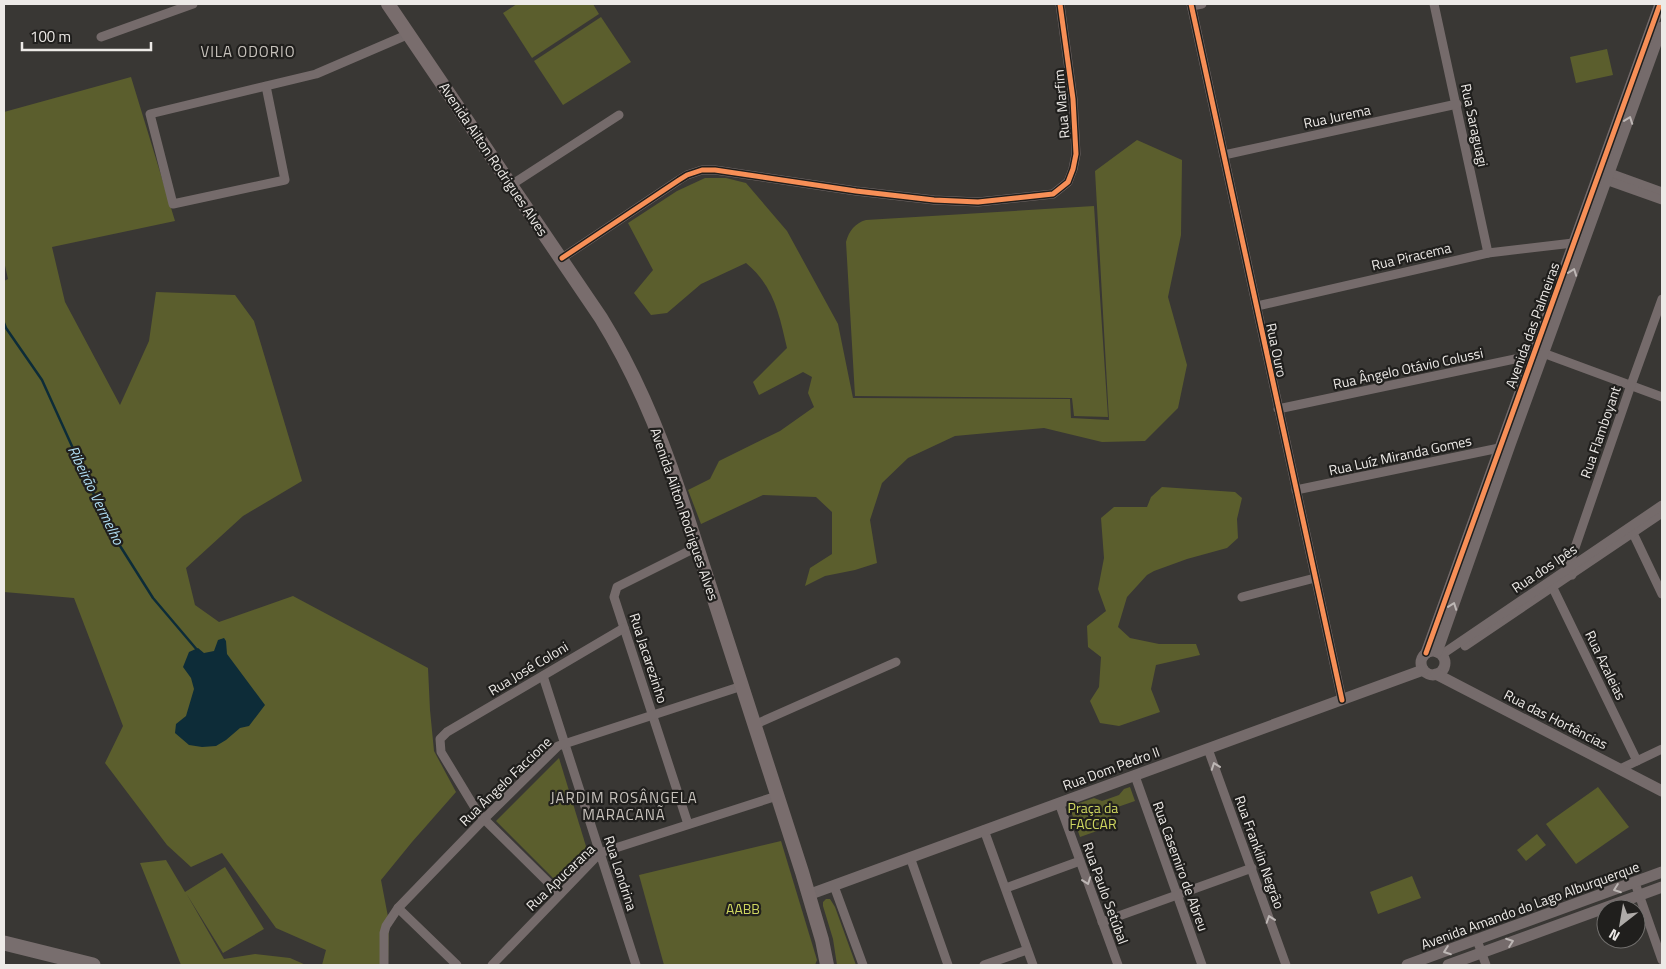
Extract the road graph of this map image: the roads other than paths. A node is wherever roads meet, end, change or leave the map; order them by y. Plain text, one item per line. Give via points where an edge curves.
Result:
1 (193, 4) edge
2 (388, 4) edge
3 (1060, 4) edge
4 (1202, 4) edge
5 (1434, 4) edge
6 (1660, 4) edge
7 (1191, 5) edge
8 (1662, 27) edge
9 (409, 34) junction
10 (101, 37) dead end
11 (266, 86) junction
12 (1457, 104) junction
13 (619, 115) dead end
14 (1224, 155) junction
15 (1604, 175) junction
16 (511, 184) junction
17 (1662, 192) edge
18 (1662, 200) edge
19 (1574, 243) junction
20 (1488, 253) junction
21 (562, 258) junction
22 (1662, 299) edge
23 (1257, 306) junction
24 (1538, 354) junction
25 (1631, 385) junction
26 (1662, 397) edge
27 (1278, 409) junction
28 (1505, 447) junction
29 (1296, 490) junction
30 (1662, 505) edge
31 (1662, 513) edge
32 (1632, 530) junction
33 (697, 547) junction
34 (1570, 571) junction
35 (1315, 578) junction
36 (1551, 584) junction
37 (1662, 594) edge
38 (1242, 597) dead end
39 (624, 628) junction
40 (1437, 655) junction
41 (896, 662) dead end
42 (1423, 670) junction
43 (1436, 674) junction
44 (543, 676) junction
45 (742, 686) junction
46 (1342, 700) junction
47 (653, 714) junction
48 (754, 726) junction
49 (565, 743) junction
50 (1208, 749) junction
51 (1662, 749) edge
52 (1636, 761) junction
53 (1620, 769) junction
54 (1134, 776) junction
55 (1662, 791) edge
56 (777, 796) junction
57 (1059, 803) junction
58 (484, 819) junction
59 (688, 824) junction
60 (984, 830) junction
61 (600, 852) junction
62 (910, 857) junction
63 (1080, 861) junction
64 (1252, 868) junction
65 (1662, 872) edge
66 (1635, 883) junction
67 (834, 886) junction
68 (1662, 887) edge
69 (1006, 888) junction
70 (560, 894) junction
71 (1177, 894) junction
72 (808, 895) junction
73 (1640, 895) junction
74 (398, 908) junction
75 (1102, 922) junction
76 (1477, 940) junction
77 (4, 943) edge
78 (1028, 950) junction
79 (1481, 953) junction
80 (1662, 960) edge
81 (93, 965) edge
82 (384, 965) edge
83 (457, 965) edge
84 (492, 965) edge
85 (636, 965) edge
86 (827, 965) edge
87 (863, 965) edge
88 (948, 965) edge
89 (984, 965) edge
90 (1033, 965) edge
91 (1118, 965) edge
92 (1202, 965) edge
93 (1286, 965) edge
94 (1408, 965) edge
95 (1448, 965) edge
96 (1486, 965) edge

1 - 10 street
2 - 9 main road, Avenida Ailton Rodrigues Alves
3 - 21 street, Rua Marfim via 1073,99 1076,154 1068,182 1053,194 978,202 934,200 810,185 738,172 702,170 678,180
4 - 7 street
5 - 12 street, Rua Saraguagi
6 - 15 street, Avenida das Palmeiras
7 - 14 street, Rua Ouro
15 -> 8 street, Avenida das Palmeiras
9 - 11 street via 316,74
9 - 16 main road, Avenida Ailton Rodrigues Alves
11 - 11 street via 150,114 173,204 285,180
12 - 14 street, Rua Jurema
12 - 20 street, Rua Saraguagi
13 - 16 street
14 - 23 street, Rua Ouro
15 - 17 street
15 - 18 street
15 - 19 street, Avenida das Palmeiras
24 -> 15 street, Avenida das Palmeiras
16 - 21 main road, Avenida Ailton Rodrigues Alves
19 - 20 street, Rua Piracema
19 - 24 street, Avenida das Palmeiras
20 - 23 street, Rua Piracema
21 - 33 main road, Avenida Ailton Rodrigues Alves via 632,373 670,464
22 - 25 street, Rua Flamboyant
23 - 27 street, Rua Ouro
24 - 25 street
24 - 27 street, Rua Ângelo Otávio Colussi
24 - 28 street, Avenida das Palmeiras
25 - 26 street
25 - 34 street, Rua Flamboyant
27 - 29 street, Rua Ouro
28 - 29 street, Rua Luíz Miranda Gomes
28 - 40 street, Avenida das Palmeiras
29 - 35 street, Rua Ouro
30 - 32 street, Rua dos Ipês
31 - 32 street, Rua dos Ipês
32 - 34 street, Rua dos Ipês
32 - 37 street
33 - 39 street, Rua Jacarezinho via 617,587 614,597
33 - 45 main road, Avenida Ailton Rodrigues Alves
34 - 36 street, Rua dos Ipês
35 - 38 street
35 - 46 street, Rua Ouro
36 - 40 street, Rua dos Ipês
36 - 52 street, Rua Azaleias
39 - 44 street, Rua José Coloni
39 - 47 street, Rua Jacarezinho
40 - 42 street via 1420,662
40 - 43 street via 1444,668
41 - 48 street
42 - 43 street, Rua das Hortências via 1429,675
42 - 46 street, Rua Dom Pedro II
43 - 53 street, Rua das Hortências
44 - 49 street, Rua Londrina
44 - 58 street, Rua José Coloni via 447,732 440,740 441,752
45 - 47 street, Rua Ângelo Faccione
45 - 48 main road, Avenida Ailton Rodrigues Alves
46 - 50 street, Rua Dom Pedro II
47 - 49 street, Rua Ângelo Faccione
47 - 59 street, Rua Jacarezinho
48 - 56 main road, Avenida Ailton Rodrigues Alves
49 - 58 street, Rua Ângelo Faccione via 558,746
49 - 61 street, Rua Londrina
50 - 54 street, Rua Dom Pedro II
64 -> 50 street, Rua Franklin Negrão
51 - 52 street
52 - 53 street
53 - 55 street, Rua das Hortências
54 - 57 street, Rua Dom Pedro II
54 - 71 street, Rua Casemiro de Abreu
56 - 59 street, Rua Apucarana
56 - 72 main road, Avenida Ailton Rodrigues Alves
57 - 60 street, Rua Dom Pedro II
57 - 63 street, Rua Paulo Setúbal
58 - 70 street
58 - 74 street, Rua Ângelo Faccione
59 - 61 street, Rua Apucarana
60 - 62 street, Rua Dom Pedro II
60 - 69 street
61 - 70 street, Rua Apucarana
61 - 85 street, Rua Londrina
62 - 67 street, Rua Dom Pedro II
62 - 88 street
63 - 69 street
63 -> 75 street, Rua Paulo Setúbal
64 - 71 street
93 -> 64 street, Rua Franklin Negrão
65 - 66 street, Avenida Amando do Lago Alburquerque
66 - 73 street
66 -> 76 street, Avenida Amando do Lago Alburquerque
67 - 72 street, Rua Dom Pedro II
67 - 87 street
68 - 73 street, Avenida Amando do Lago Alburquerque
69 - 78 street
70 - 84 street, Rua Apucarana
71 - 75 street
71 - 92 street, Rua Casemiro de Abreu
72 - 86 main road, Avenida Ailton Rodrigues Alves
79 -> 73 street, Avenida Amando do Lago Alburquerque
73 - 80 street
74 - 82 street, Rua Ângelo Faccione via 384,933
74 - 83 street
75 - 91 street, Rua Paulo Setúbal
76 - 79 street
76 -> 94 street, Avenida Amando do Lago Alburquerque
77 - 81 highway
78 - 89 street
78 - 90 street
79 - 95 street, Avenida Amando do Lago Alburquerque
79 - 96 street

